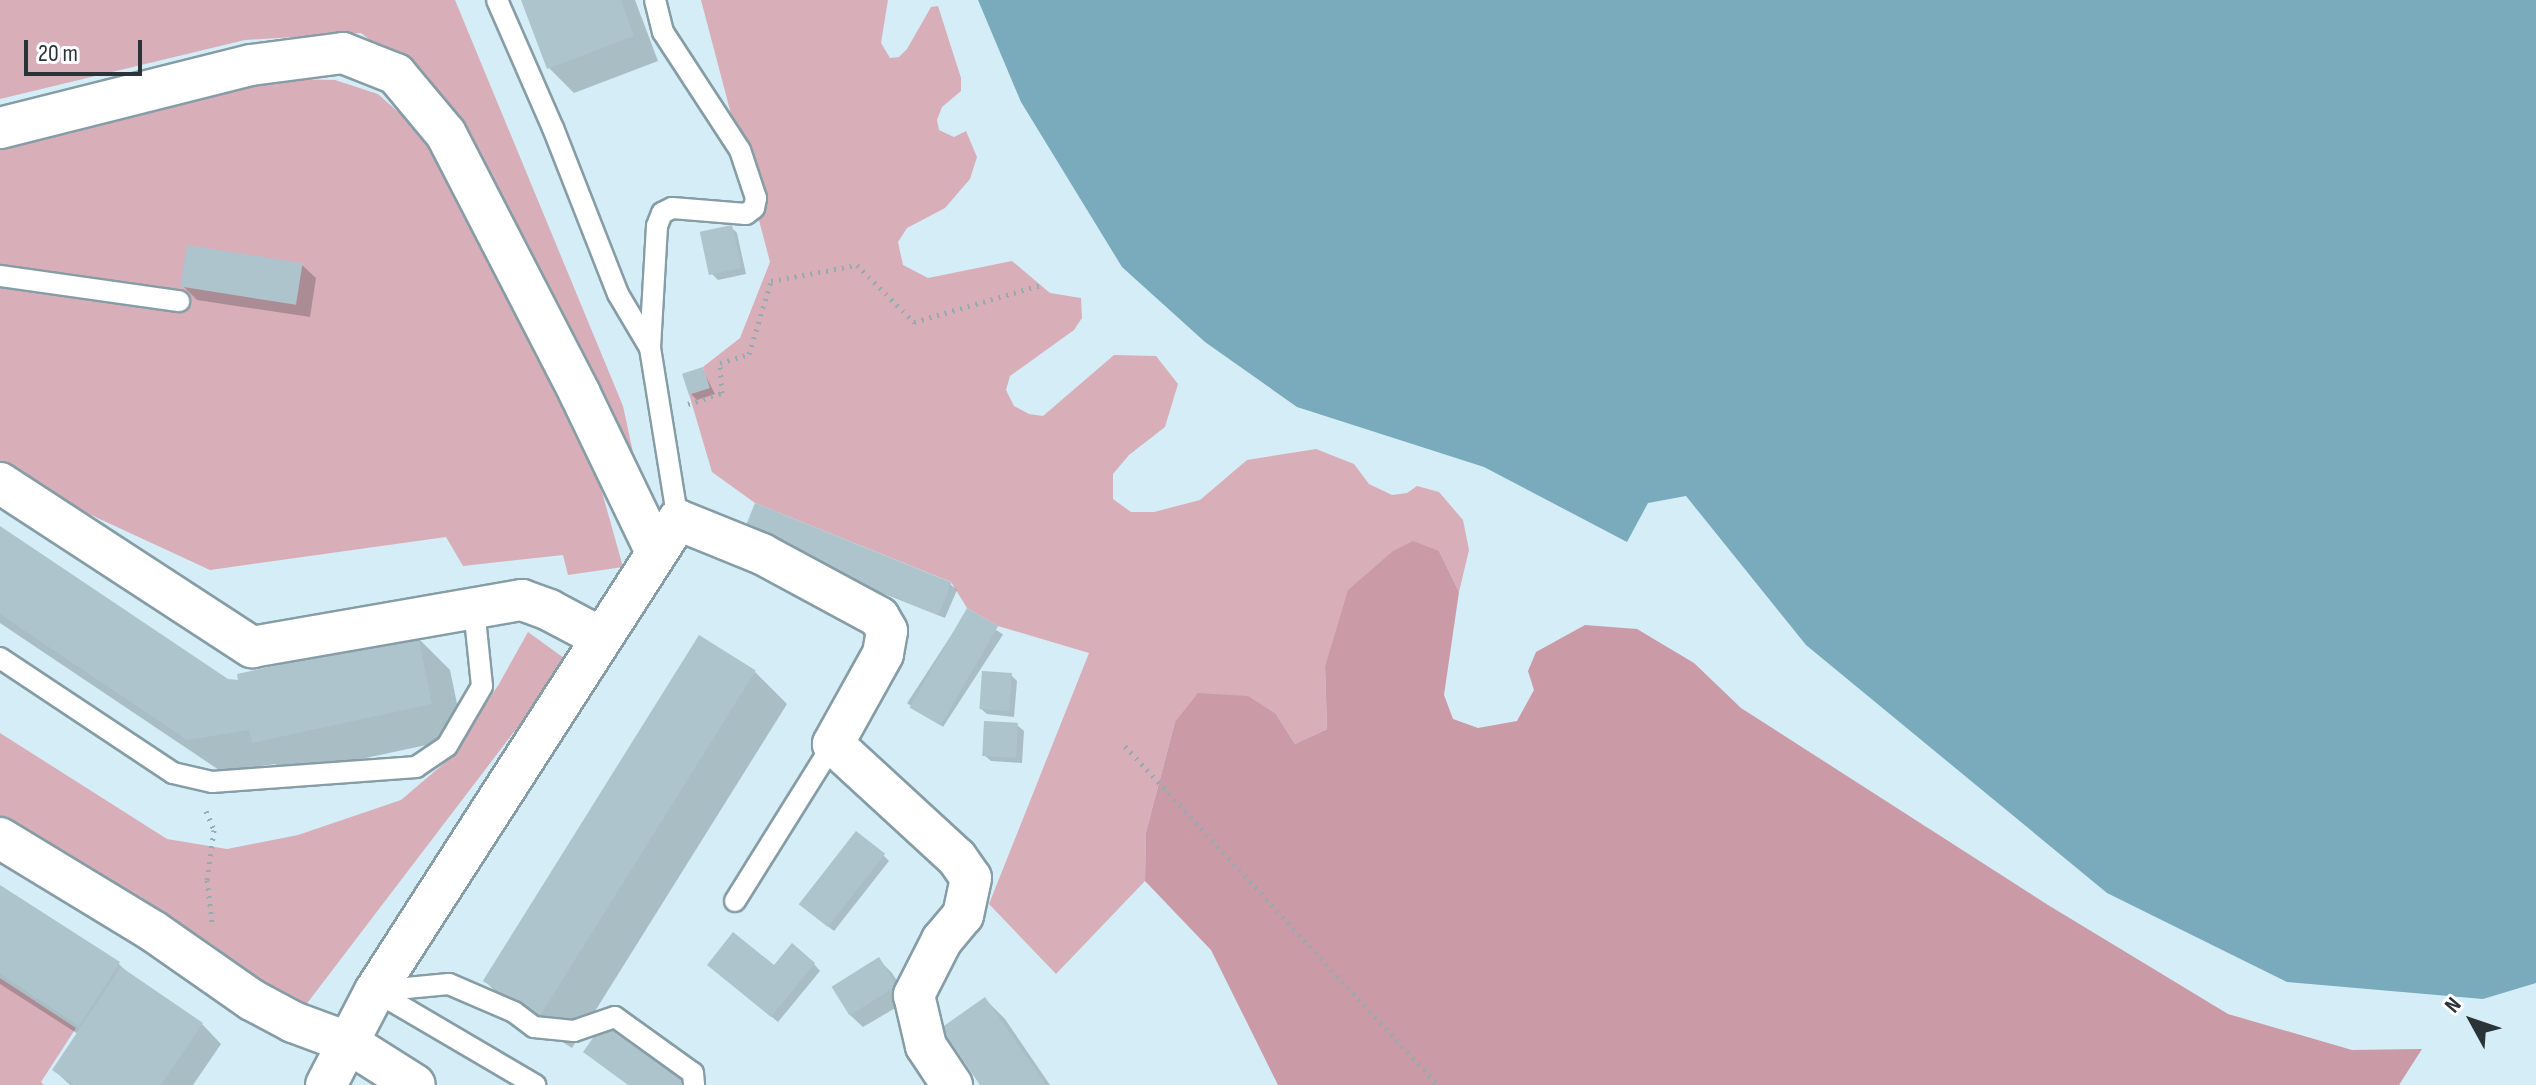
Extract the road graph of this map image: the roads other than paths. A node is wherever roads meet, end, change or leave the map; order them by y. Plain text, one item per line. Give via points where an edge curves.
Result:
1 (497, 0) edge
2 (655, 0) edge
3 (0, 128) edge
4 (0, 276) edge
5 (179, 301) dead end
6 (650, 348) junction
7 (0, 483) edge
8 (678, 520) junction
9 (656, 552) junction
10 (474, 608) junction
11 (600, 637) junction
12 (0, 658) edge
13 (833, 744) junction
14 (0, 838) edge
15 (735, 901) dead end
16 (375, 991) junction
17 (347, 1042) junction
18 (326, 1085) edge
19 (415, 1085) edge
20 (535, 1085) edge
21 (694, 1085) edge
22 (952, 1085) edge

1 - 6 lane via 618,294
2 - 6 lane via 663,32 740,150 756,198 746,214 672,208 662,213
3 - 9 street via 251,65 343,53 396,74 446,134
4 - 5 lane
6 - 8 lane
7 - 10 street via 252,647
8 - 9 street
8 - 13 street via 762,554 879,617 887,631 883,654
9 - 11 street
10 - 11 street via 522,600
10 - 12 lane via 482,686 447,746 416,767 212,782 173,773
11 - 16 street
13 - 15 lane
13 - 22 street via 957,858 971,878 963,915 942,940 914,995 926,1046
14 - 17 street via 293,1022
16 - 17 street
16 - 20 lane
16 - 21 lane via 449,984 514,1012 534,1027 574,1031 615,1017 693,1073
17 - 18 street
17 - 19 street

